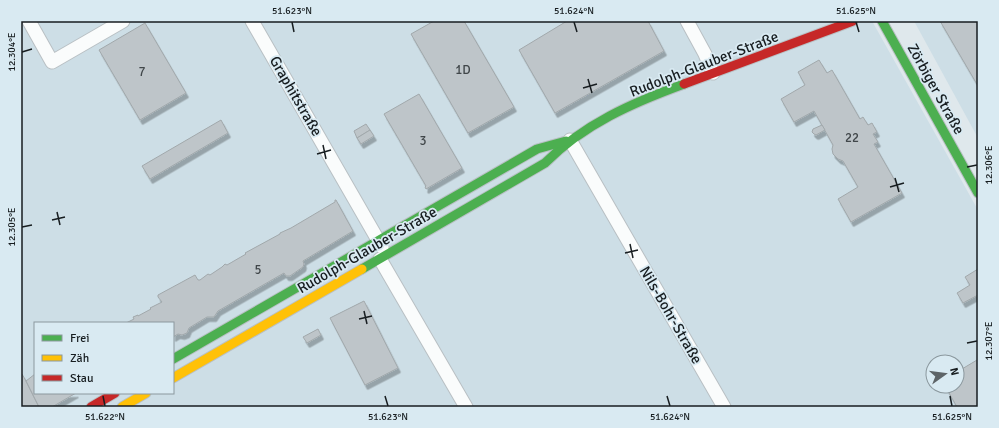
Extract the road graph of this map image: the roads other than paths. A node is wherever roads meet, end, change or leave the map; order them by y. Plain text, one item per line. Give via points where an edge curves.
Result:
1 (29, 21) edge
2 (123, 21) edge
3 (252, 21) edge
4 (687, 21) edge
5 (853, 21) edge
6 (882, 21) edge
7 (713, 74) junction
8 (570, 140) junction
9 (978, 193) edge
10 (378, 240) junction
11 (383, 257) junction
12 (174, 358) edge
13 (174, 377) edge
14 (113, 394) edge
15 (144, 394) edge
16 (91, 407) edge
17 (122, 407) edge
18 (466, 407) edge
19 (724, 407) edge

1 - 2 street via 52,62
3 - 10 street, Graphitstraße
4 - 7 street
5 - 7 street, Rudolph-Glauber-Straße
6 - 9 street, Zörbiger Straße
7 - 8 street, Rudolph-Glauber-Straße via 635,104
8 - 10 street, Rudolph-Glauber-Straße via 537,149
8 - 11 street, Rudolph-Glauber-Straße via 545,163
8 - 19 street, Nils-Bohr-Straße
10 - 11 street, Graphitstraße
10 - 12 street, Rudolph-Glauber-Straße
11 - 13 street, Rudolph-Glauber-Straße
11 - 18 street, Graphitstraße
14 - 16 street
15 - 17 street

